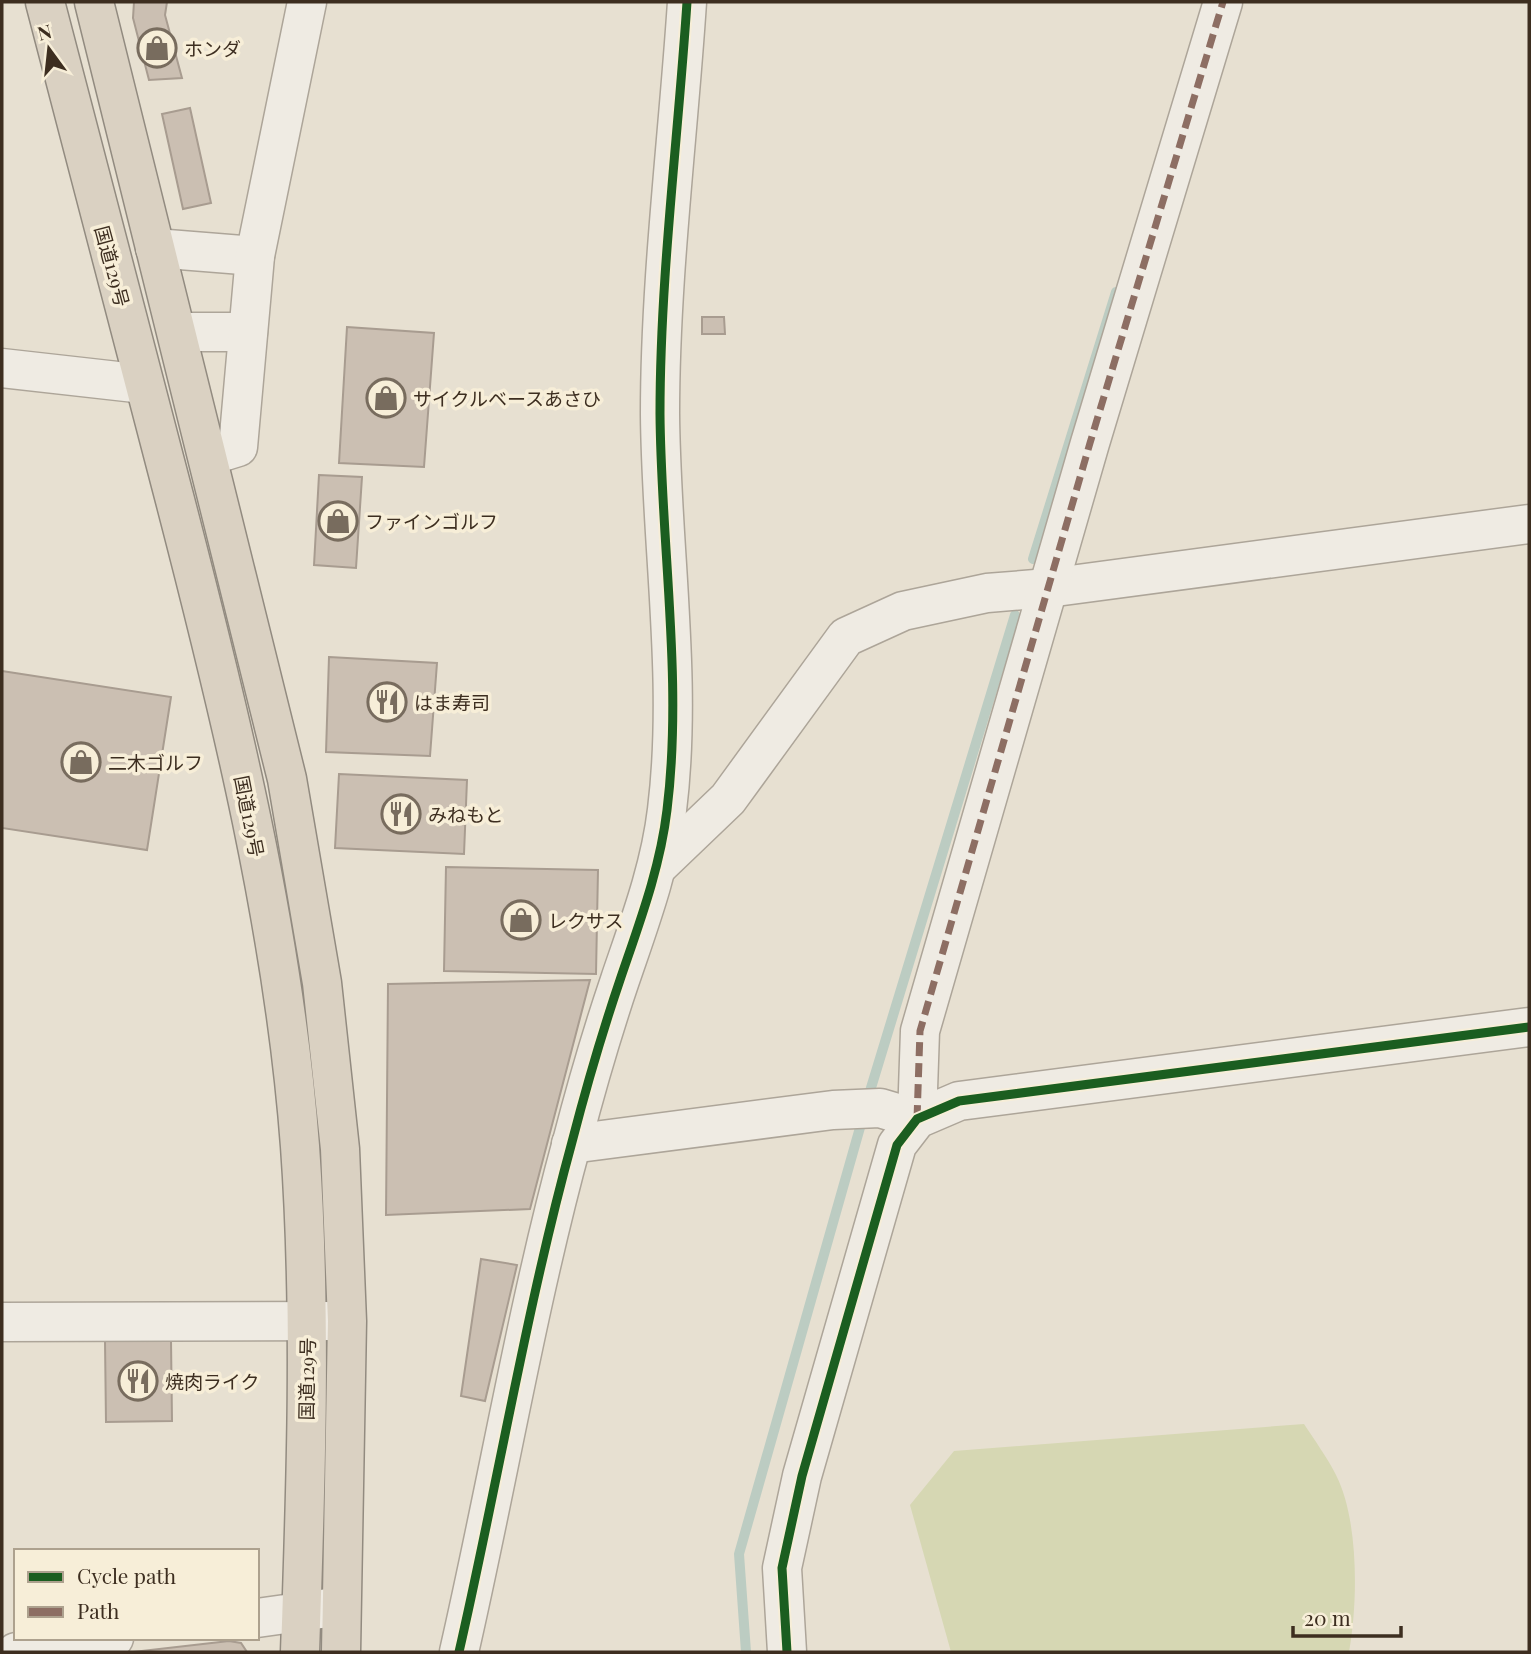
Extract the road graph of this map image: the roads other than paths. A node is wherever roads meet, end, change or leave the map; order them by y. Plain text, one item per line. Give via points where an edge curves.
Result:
1 (45, 2) edge
2 (94, 2) edge
3 (307, 2) edge
4 (687, 2) edge
5 (1223, 2) edge
6 (155, 248) junction
7 (255, 256) junction
8 (177, 332) junction
9 (248, 332) junction
10 (2, 368) edge
11 (144, 384) junction
12 (209, 456) junction
13 (1529, 524) edge
14 (1048, 588) junction
15 (658, 866) junction
16 (1529, 1027) edge
17 (917, 1119) junction
18 (571, 1144) junction
19 (307, 1320) junction
20 (347, 1321) junction
21 (2, 1322) edge
22 (343, 1605) junction
23 (302, 1612) junction
24 (259, 1618) edge
25 (100, 1640) edge
26 (16, 1652) edge
27 (300, 1652) edge
28 (341, 1652) edge
29 (459, 1652) edge
30 (787, 1652) edge

1 - 11 highway, 国道129号
2 - 6 highway, 国道129号
3 - 7 street
4 - 15 street via 662,334 661,492 672,764
5 - 14 street
6 - 7 street
6 - 8 highway, 国道129号
7 - 9 street
8 - 9 street
8 - 12 highway, 国道129号
9 - 12 street via 239,447
10 - 11 street
11 - 19 highway, 国道129号 via 243,780 281,988 300,1144
12 - 20 highway, 国道129号 via 287,779 321,983 340,1149
13 - 14 street
14 - 15 street via 987,593 903,611 846,637 728,799
14 - 17 street via 920,1031
15 - 18 street
16 - 17 street via 959,1101
17 - 18 street via 880,1108 833,1110
17 - 30 street via 897,1144 802,1476 782,1568
18 - 29 street
19 - 20 street
19 - 21 street
19 - 23 highway, 国道129号
20 - 22 highway, 国道129号
22 - 23 street
22 - 28 highway, 国道129号
23 - 24 street
23 - 27 highway, 国道129号
25 - 26 street

